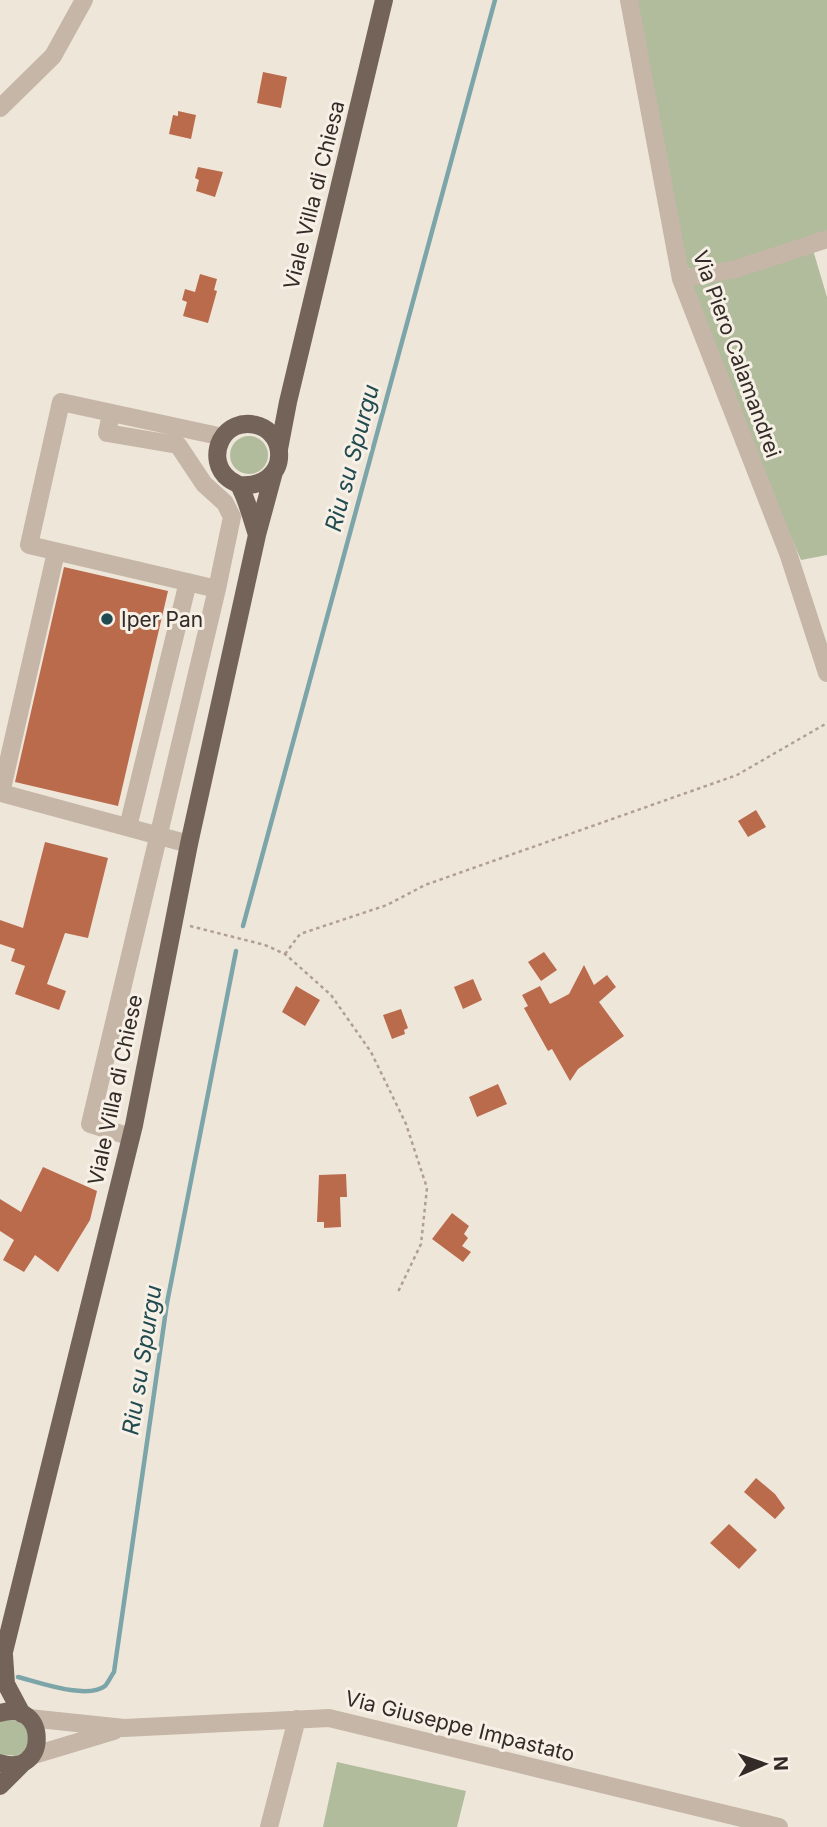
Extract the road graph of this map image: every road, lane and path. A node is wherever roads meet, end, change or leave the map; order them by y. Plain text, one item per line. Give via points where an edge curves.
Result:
1 (84, 0) edge
2 (384, 0) edge
3 (629, 0) edge
4 (0, 108) edge
5 (827, 239) edge
6 (681, 279) junction
7 (288, 402) junction
8 (260, 425) junction
9 (149, 431) junction
10 (223, 437) junction
11 (279, 449) junction
12 (274, 472) junction
13 (240, 485) junction
14 (257, 535) junction
15 (56, 552) junction
16 (188, 582) junction
17 (217, 589) junction
18 (827, 673) edge
19 (827, 723) edge
20 (128, 827) junction
21 (158, 834) junction
22 (189, 844) junction
23 (173, 922) junction
24 (285, 954) junction
25 (131, 1137) junction
26 (397, 1294) dead end
27 (2, 1660) edge
28 (0, 1713) edge
29 (26, 1716) junction
30 (297, 1720) junction
31 (124, 1728) junction
32 (27, 1759) junction
33 (0, 1763) edge
34 (0, 1786) edge
35 (269, 1827) edge
36 (779, 1827) edge

1 - 4 street via 53,56
2 - 7 main road, Viale Villa di Chiesa
3 - 6 street, Via Piero Calamandrei
5 - 6 street via 736,269
6 - 18 street, Via Piero Calamandrei via 788,553
7 - 8 main road
7 - 11 main road, Viale Villa di Chiesa
8 - 10 main road via 239,425
8 - 11 main road
9 - 10 street
9 - 15 street via 107,433 111,414 61,402 29,545
9 - 17 street via 178,445 232,517
10 - 13 main road via 219,465
11 - 12 main road, Viale Villa di Chiesa
12 - 13 main road via 259,484
12 - 14 main road, Viale Villa di Chiesa
13 - 14 main road
14 - 22 main road, Viale Villa di Chiese
15 - 16 street
15 - 20 street via 1,793
16 - 17 street
16 - 20 street
17 - 21 street
19 - 24 path via 737,775 438,880 387,905 300,934
20 - 21 street
21 - 22 street
21 - 25 street via 90,1124
22 - 23 main road, Viale Villa di Chiese
23 - 24 path
23 - 25 main road, Viale Villa di Chiese
24 - 26 path via 331,995 371,1052 406,1124 427,1188 421,1244
25 - 27 main road, Viale Villa di Chiese
27 - 29 main road via 6,1684
28 - 29 main road via 15,1711
29 - 31 street, Via Giuseppe Impastato
29 - 32 main road via 38,1741
30 - 31 street, Via Giuseppe Impastato
30 - 35 street
30 - 36 street, Via Giuseppe Impastato via 329,1718
31 - 32 street, Via Giuseppe Impastato
32 - 33 main road via 16,1765
32 - 34 main road

